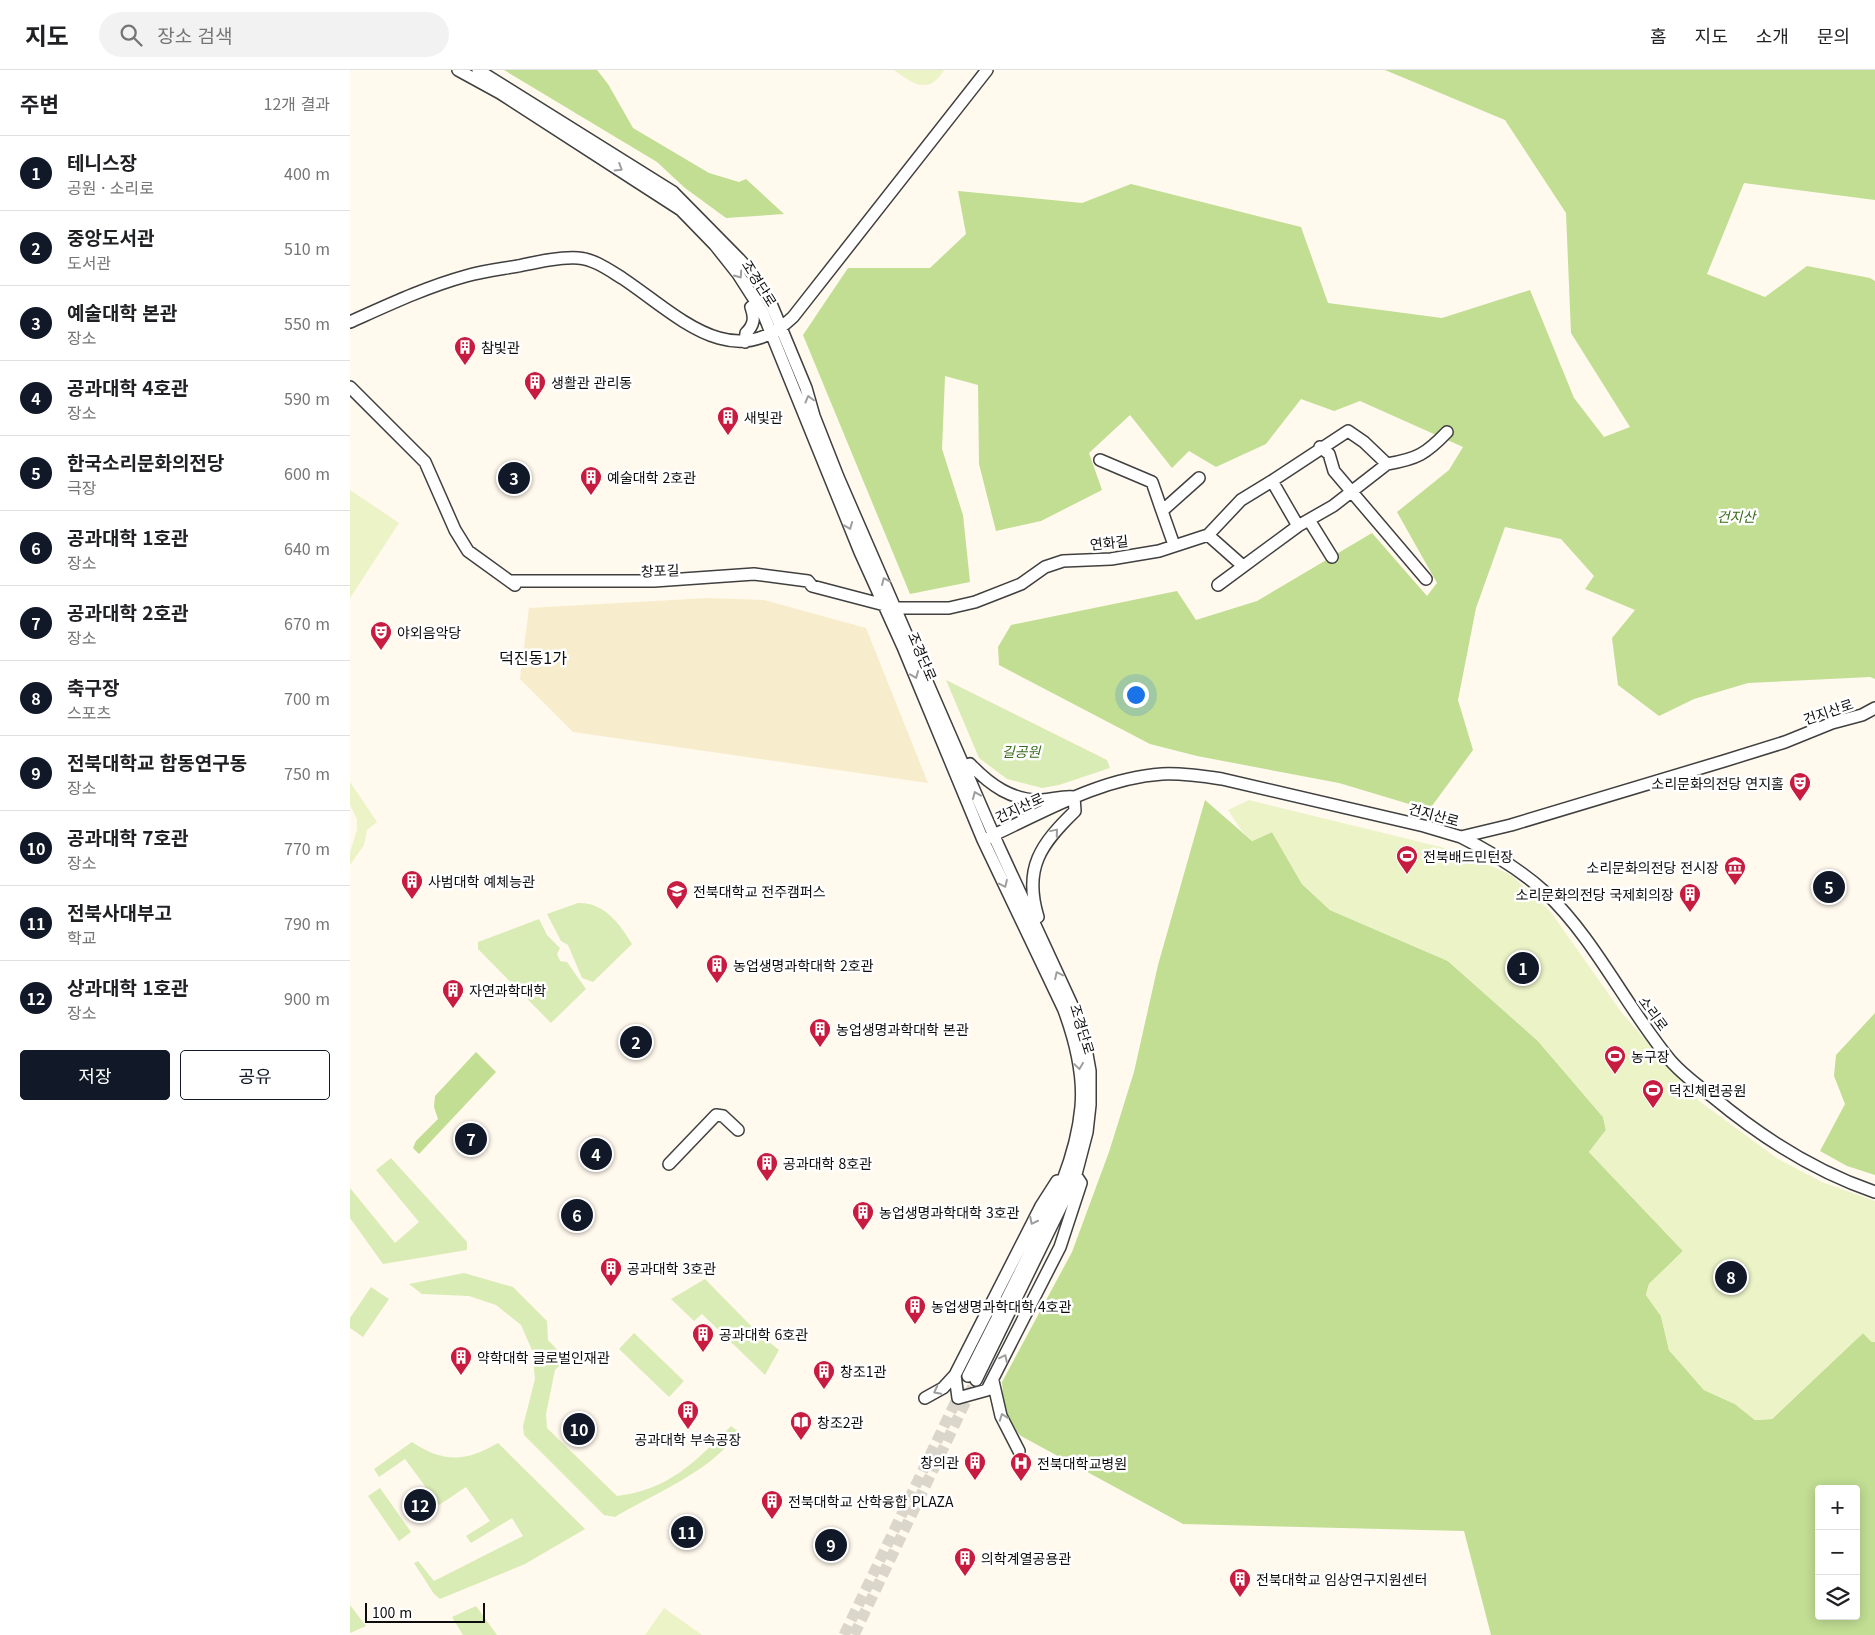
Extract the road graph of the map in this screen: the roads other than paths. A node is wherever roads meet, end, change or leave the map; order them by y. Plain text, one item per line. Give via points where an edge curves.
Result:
1 (458, 70) edge
2 (478, 70) edge
3 (987, 70) edge
4 (757, 303) junction
5 (350, 322) edge
6 (782, 327) junction
7 (771, 335) junction
8 (745, 342) junction
9 (350, 387) edge
10 (1447, 432) dead end
11 (1320, 447) junction
12 (1100, 460) dead end
13 (1387, 464) junction
14 (1199, 478) dead end
15 (1272, 481) junction
16 (1351, 490) junction
17 (1162, 511) junction
18 (1309, 520) junction
19 (1298, 526) junction
20 (1208, 535) junction
21 (1174, 545) junction
22 (1332, 557) dead end
23 (1243, 566) junction
24 (1426, 579) dead end
25 (1218, 586) dead end
26 (891, 607) junction
27 (1875, 708) edge
28 (964, 767) junction
29 (1074, 797) junction
30 (989, 837) junction
31 (1461, 837) junction
32 (1043, 943) junction
33 (738, 1130) dead end
34 (669, 1164) dead end
35 (1072, 1171) junction
36 (1875, 1192) edge
37 (955, 1375) junction
38 (972, 1378) tunnel mouth
39 (993, 1381) junction
40 (925, 1398) dead end
41 (1019, 1451) dead end

1 -> 4 street, 조경단로 via 508,98 681,210 716,244
2 - 6 street, 조경단로 via 673,192 756,278
3 - 6 street
4 - 7 street, 조경단로
4 - 8 street via 751,306 754,316
5 - 8 street via 427,289 467,276 547,260 579,258 603,266 694,328 720,340
6 - 7 street
26 -> 6 street, 조경단로
7 - 8 street
7 -> 26 street, 조경단로 via 860,552
9 - 26 street, 창포길 via 425,462 455,530 468,551 518,588 783,582 806,588 812,586
10 - 13 street via 1429,452 1412,460
11 - 13 street via 1348,431
11 - 15 street
11 - 16 street via 1329,454 1334,470
12 - 17 street via 1152,482
13 - 16 street
14 - 17 street
15 - 19 street
15 - 20 street via 1241,500
16 - 18 street
16 - 24 street
17 - 21 street
18 - 19 street
18 - 22 street
19 - 23 street
20 - 21 street, 연화길
20 - 23 street
21 - 26 street, 연화길 via 1159,551 1111,559 1063,561 1044,567 1001,594 949,608
23 - 25 street
26 - 28 street, 조경단로
26 -> 30 street, 조경단로
27 - 31 street, 건지산로 via 1785,742 1511,825
28 - 29 street via 970,764 998,789 1024,798
30 -> 28 street, 조경단로
29 - 30 street, 건지산로
29 - 31 street, 건지산로 via 1144,776 1196,775
32 -> 29 street via 1032,897 1034,868 1045,843 1075,811
30 - 32 street, 조경단로
30 -> 35 street, 조경단로 via 1072,1032 1080,1076 1081,1105
31 - 36 street, 소리로 via 1517,870 1547,894 1572,922 1656,1041 1697,1084 1730,1112 1783,1148 1846,1183
35 -> 32 street, 조경단로 via 1087,1132 1090,1071 1080,1026
33 - 34 street via 723,1116 716,1115
35 -> 37 street via 1064,1168 1041,1206
35 - 38 street, 조경단로 via 1039,1233
39 -> 35 street via 1060,1248 1081,1183
37 - 39 street via 958,1398 987,1390
37 -> 40 street via 944,1388
41 -> 39 street via 1002,1416

